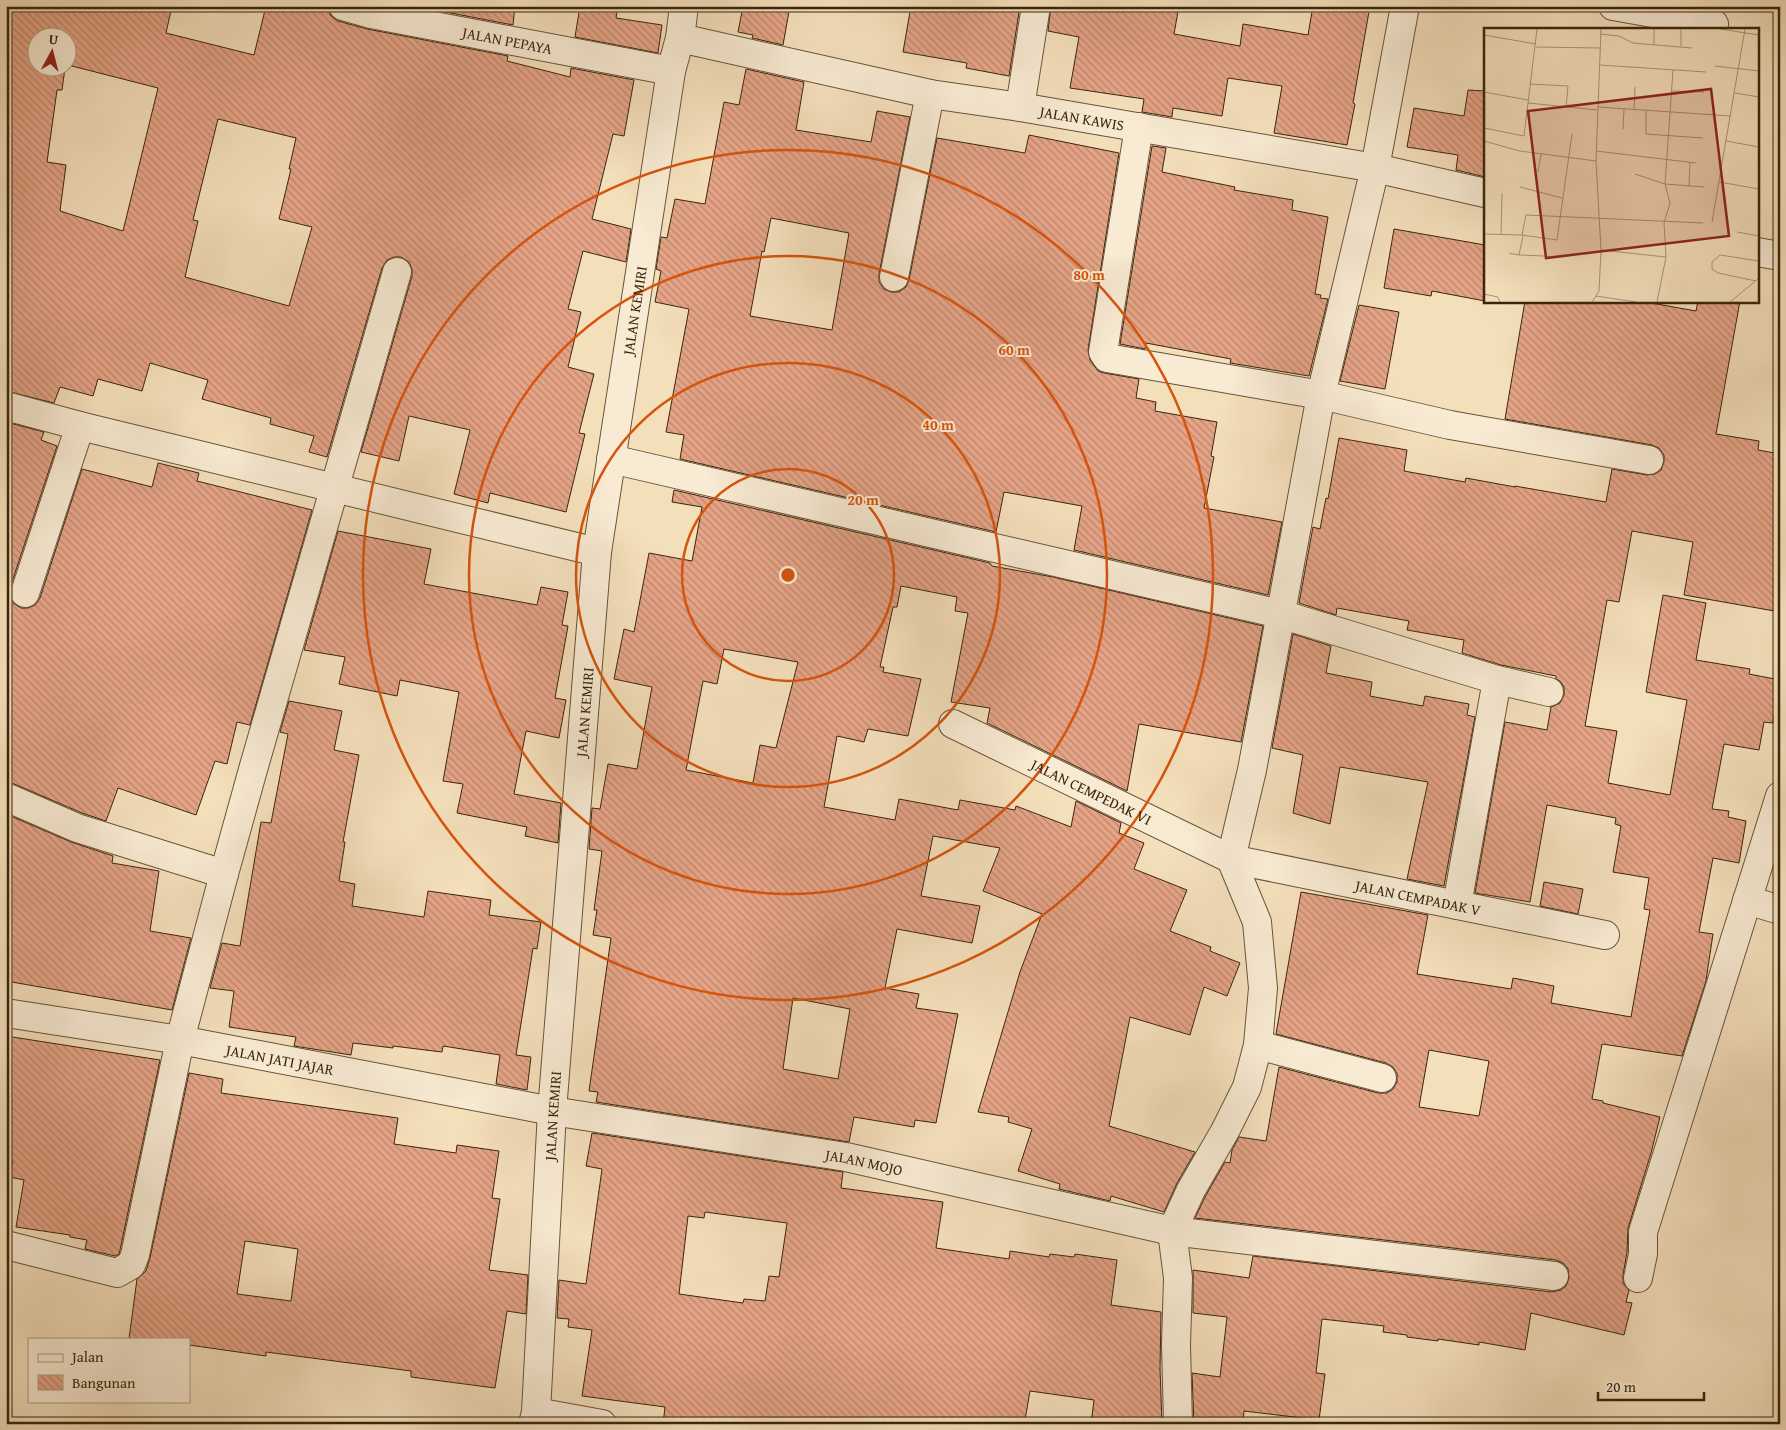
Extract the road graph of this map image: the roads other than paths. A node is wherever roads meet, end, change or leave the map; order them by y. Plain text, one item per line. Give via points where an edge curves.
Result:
1 (344, 6) edge
2 (684, 6) edge
3 (1036, 6) edge
4 (1405, 6) edge
5 (1614, 6) edge
6 (372, 10) edge
7 (1714, 24) dead end
8 (680, 38) junction
9 (671, 70) junction
10 (930, 94) junction
11 (1020, 107) junction
12 (1139, 127) junction
13 (1375, 168) junction
14 (1484, 193) edge
15 (1758, 252) edge
16 (1780, 256) edge
17 (397, 272) dead end
18 (894, 277) dead end
19 (1321, 395) junction
20 (6, 406) edge
21 (80, 426) junction
22 (611, 459) junction
23 (1649, 460) dead end
24 (334, 489) junction
25 (597, 552) junction
26 (24, 592) dead end
27 (1280, 614) junction
28 (1497, 680) junction
29 (1550, 692) dead end
30 (953, 724) dead end
31 (1780, 796) edge
32 (6, 797) edge
33 (1231, 859) junction
34 (224, 874) junction
35 (1747, 900) junction
36 (1457, 905) junction
37 (1780, 910) edge
38 (1605, 935) dead end
39 (6, 1013) edge
40 (180, 1040) junction
41 (1258, 1045) junction
42 (1382, 1078) dead end
43 (552, 1111) junction
44 (1172, 1231) junction
45 (6, 1245) edge
46 (1554, 1276) dead end
47 (1638, 1278) dead end
48 (535, 1418) edge
49 (602, 1424) edge
50 (1178, 1424) edge

1 - 6 street, JALAN PEPAYA
2 - 8 street, JALAN KEMIRI
3 - 11 street
4 - 13 street
5 - 7 street
6 - 9 street, JALAN PEPAYA
8 - 9 street, JALAN KEMIRI
8 - 10 street, JALAN KAWIS
9 - 22 street, JALAN KEMIRI
10 - 11 street, JALAN KAWIS
10 - 18 street
11 - 12 street, JALAN KAWIS
12 - 13 street, JALAN KAWIS
12 - 19 street via 1103,352 1107,358
13 - 14 street, JALAN KAWIS
13 - 19 street
15 - 16 street
17 - 24 street
19 - 23 street via 1450,425
19 - 27 street
20 - 21 street
21 - 24 street
21 - 26 street
22 - 25 street, JALAN KEMIRI
22 - 27 street
24 - 25 street
24 - 34 street
25 - 43 street, JALAN KEMIRI
27 - 28 street
27 - 33 street via 1252,770
28 - 29 street
28 - 36 street
30 - 33 street, JALAN CEMPEDAK VI
31 - 35 street
32 - 34 street via 77,828
33 - 36 street, JALAN CEMPADAK V
33 - 41 street via 1257,922 1263,988
34 - 40 street
35 - 37 street
35 - 47 street via 1643,1232
36 - 38 street, JALAN CEMPADAK V
39 - 40 street, JALAN JATI JAJAR
40 - 43 street, JALAN JATI JAJAR
40 - 45 street via 131,1265 117,1273
41 - 42 street
41 - 44 street via 1247,1087
43 - 44 street, JALAN MOJO via 846,1157
43 - 48 street, JALAN KEMIRI
44 - 46 street, JALAN MOJO
44 - 50 street via 1178,1278
48 - 49 street

